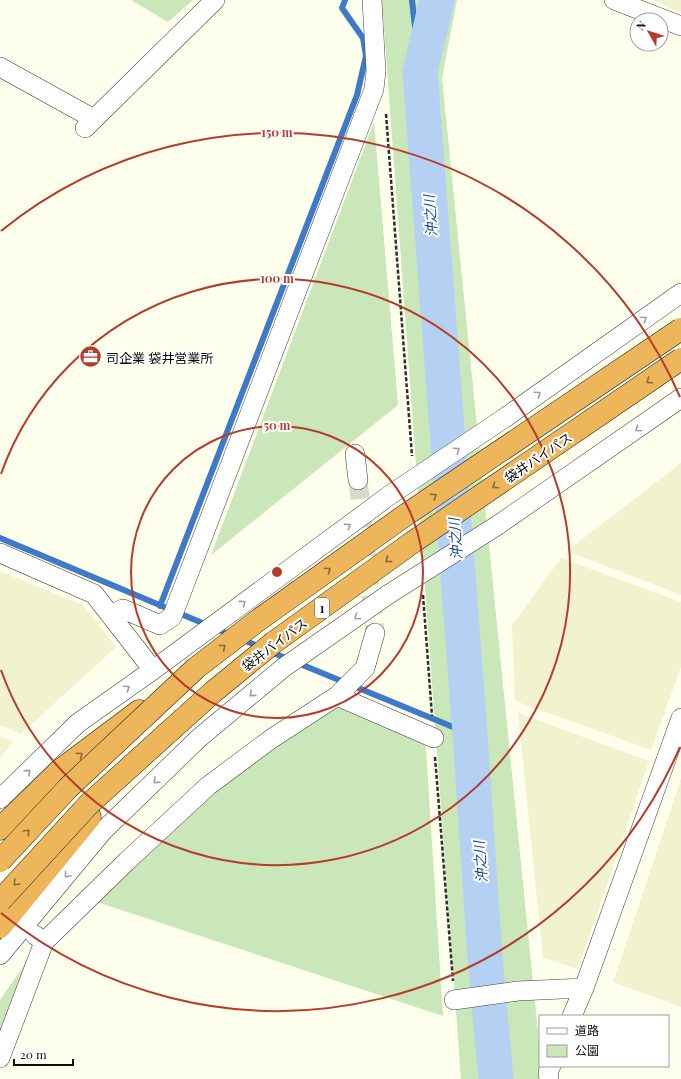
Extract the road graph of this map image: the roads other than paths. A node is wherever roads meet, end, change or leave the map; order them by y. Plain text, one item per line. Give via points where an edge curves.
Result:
1 (215, 0) edge
2 (372, 0) edge
3 (614, 0) edge
4 (681, 26) edge
5 (0, 67) edge
6 (681, 293) edge
7 (681, 329) edge
8 (681, 359) edge
9 (681, 398) edge
10 (355, 454) dead end
11 (358, 480) tunnel mouth
12 (0, 553) edge
13 (110, 615) junction
14 (375, 633) tunnel mouth
15 (196, 668) junction
16 (153, 670) junction
17 (213, 692) junction
18 (337, 696) junction
19 (681, 718) edge
20 (434, 738) dead end
21 (0, 799) edge
22 (0, 829) edge
23 (0, 861) edge
24 (0, 901) edge
25 (25, 926) junction
26 (0, 927) edge
27 (44, 942) junction
28 (0, 955) edge
29 (584, 988) junction
30 (454, 1000) dead end
31 (572, 1015) edge
32 (0, 1058) edge
33 (550, 1067) edge
34 (549, 1079) edge

1 - 5 street via 90,123
2 - 13 street via 376,71 374,89 172,617 160,625 123,609
3 - 4 street
16 -> 6 street, bridge via 390,495 506,417
15 -> 7 highway, 袋井バイパス / 1, bridge via 257,621 407,514
8 -> 17 highway, 袋井バイパス / 1, bridge via 413,542 273,643
9 -> 25 street, bridge via 498,525 389,594 283,668 199,738 103,831
10 - 11 street
12 - 13 street via 94,594
13 - 16 street
14 - 18 street via 365,668
22 -> 15 highway via 59,771
23 -> 15 highway, 袋井バイパス / 1, bridge via 68,788
21 -> 16 street via 78,723
17 -> 24 highway, 袋井バイパス / 1, bridge via 89,804
17 - 26 highway via 96,809
18 - 20 street
18 - 27 street via 271,739 208,786 127,860
19 - 29 street
25 - 27 street
25 - 28 street
27 - 32 street
29 - 30 street via 518,991
29 - 31 street
33 - 34 street

